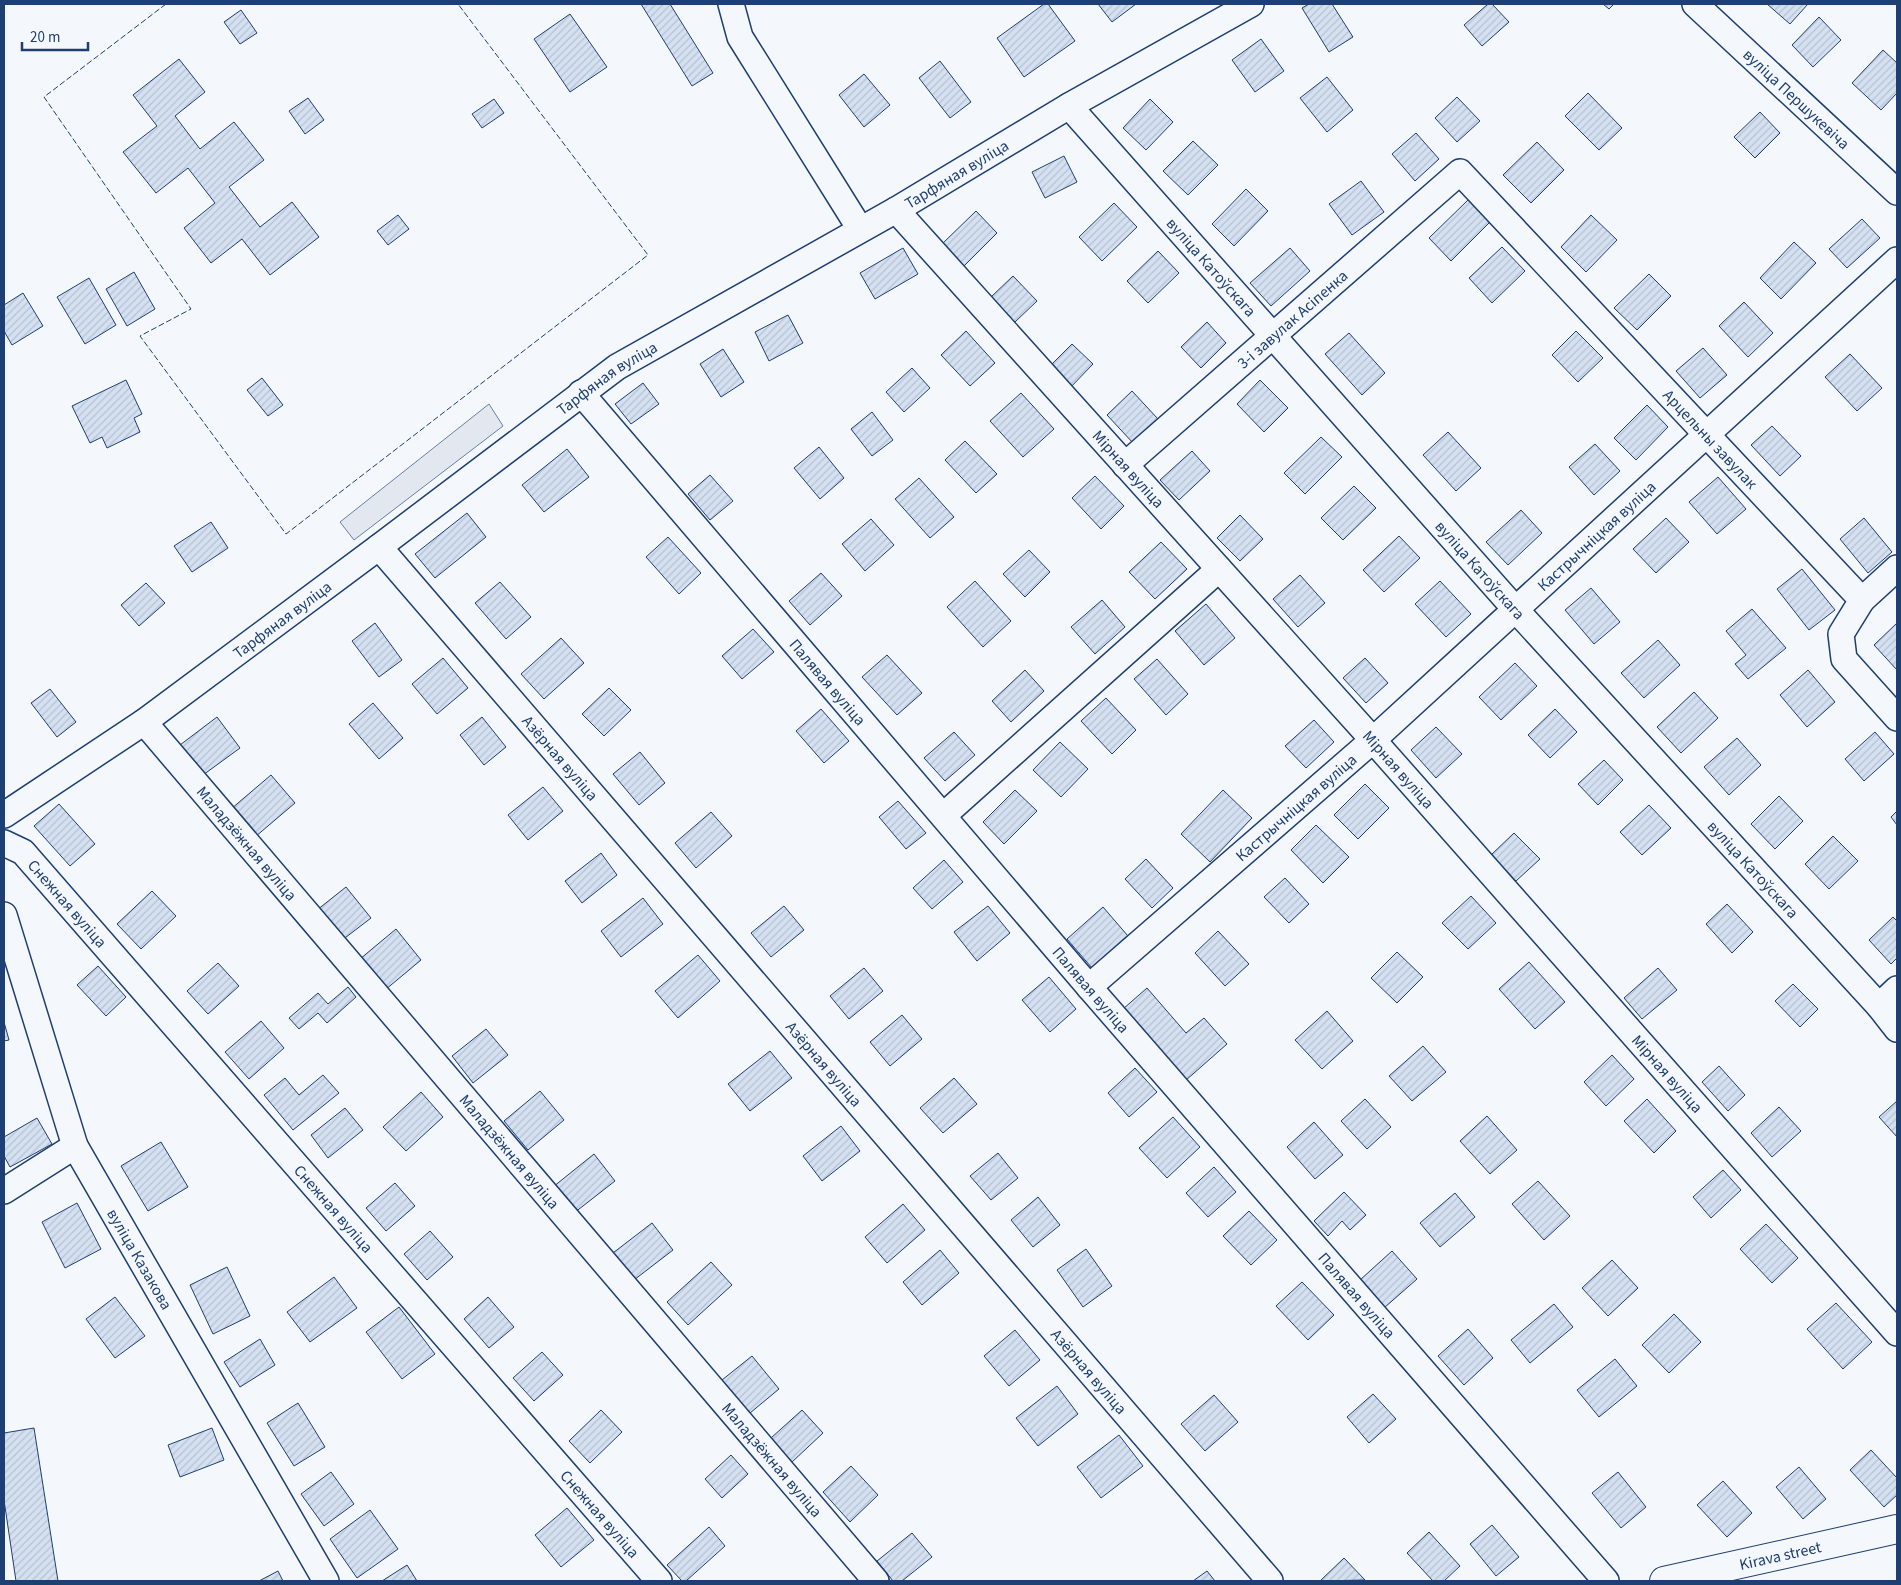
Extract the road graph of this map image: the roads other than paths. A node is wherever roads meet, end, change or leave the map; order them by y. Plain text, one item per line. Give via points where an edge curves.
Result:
1 (731, 4) edge
2 (1251, 4) edge
3 (1695, 4) edge
4 (1068, 106) junction
5 (1460, 172) joint
6 (1897, 192) edge
7 (896, 210) junction
8 (860, 229) junction
9 (1897, 260) edge
10 (1272, 336) junction
11 (581, 393) junction
12 (1708, 434) junction
13 (1125, 465) junction
14 (380, 548) junction
15 (1897, 568) edge
16 (1219, 569) junction
17 (1862, 600) junction
18 (1516, 610) junction
19 (1897, 718) edge
20 (144, 722) junction
21 (1373, 740) junction
22 (4, 815) edge
23 (944, 815) junction
24 (4, 843) edge
25 (4, 916) edge
26 (1089, 987) junction
27 (1897, 989) edge
28 (1878, 1006) junction
29 (1897, 1029) edge
30 (75, 1146) junction
31 (4, 1191) edge
32 (1897, 1332) edge
33 (1897, 1529) edge
34 (326, 1581) edge
35 (659, 1581) edge
36 (876, 1581) edge
37 (1270, 1581) edge
38 (1606, 1581) edge
39 (1664, 1581) edge

1 - 8 street via 740,37
2 - 4 street, Тарфяная вуліца
3 - 6 street, вуліца Першукевіча
4 - 7 street, Тарфяная вуліца
4 - 10 street, вуліца Катоўскага
5 - 10 street, 3-і завулак Асіпенка
5 - 12 street, Арцельны завулак
7 - 8 street, Тарфяная вуліца
7 - 13 street, Мірная вуліца
8 - 11 street, Тарфяная вуліца via 630,360
9 - 12 street, Кастрычніцкая вуліца
10 - 13 street, 3-і завулак Асіпенка
10 - 18 street, вуліца Катоўскага
11 - 14 street, Тарфяная вуліца
11 - 23 street, Палявая вуліца
12 - 17 street, Арцельны завулак
12 - 18 street, Кастрычніцкая вуліца
13 - 16 street, Мірная вуліца
14 - 20 street, Тарфяная вуліца
14 - 37 street, Азёрная вуліца
15 - 17 street
16 - 21 street, Мірная вуліца
16 - 23 street
17 - 19 street via 1841,634 1844,660
18 - 21 street, Кастрычніцкая вуліца
18 - 28 street, вуліца Катоўскага
20 - 22 street, Тарфяная вуліца
20 - 36 street, Маладзёжная вуліца
21 - 26 street, Кастрычніцкая вуліца
21 - 32 street, Мірная вуліца
23 - 26 street, Палявая вуліца
24 - 35 street, Снежная вуліца via 23,852
25 - 30 street, вуліца Казакова
26 - 38 street, Палявая вуліца
27 - 28 street
28 - 29 street, вуліца Катоўскага
30 - 31 street
30 - 34 street, вуліца Казакова
33 - 39 main road, Kirava street

